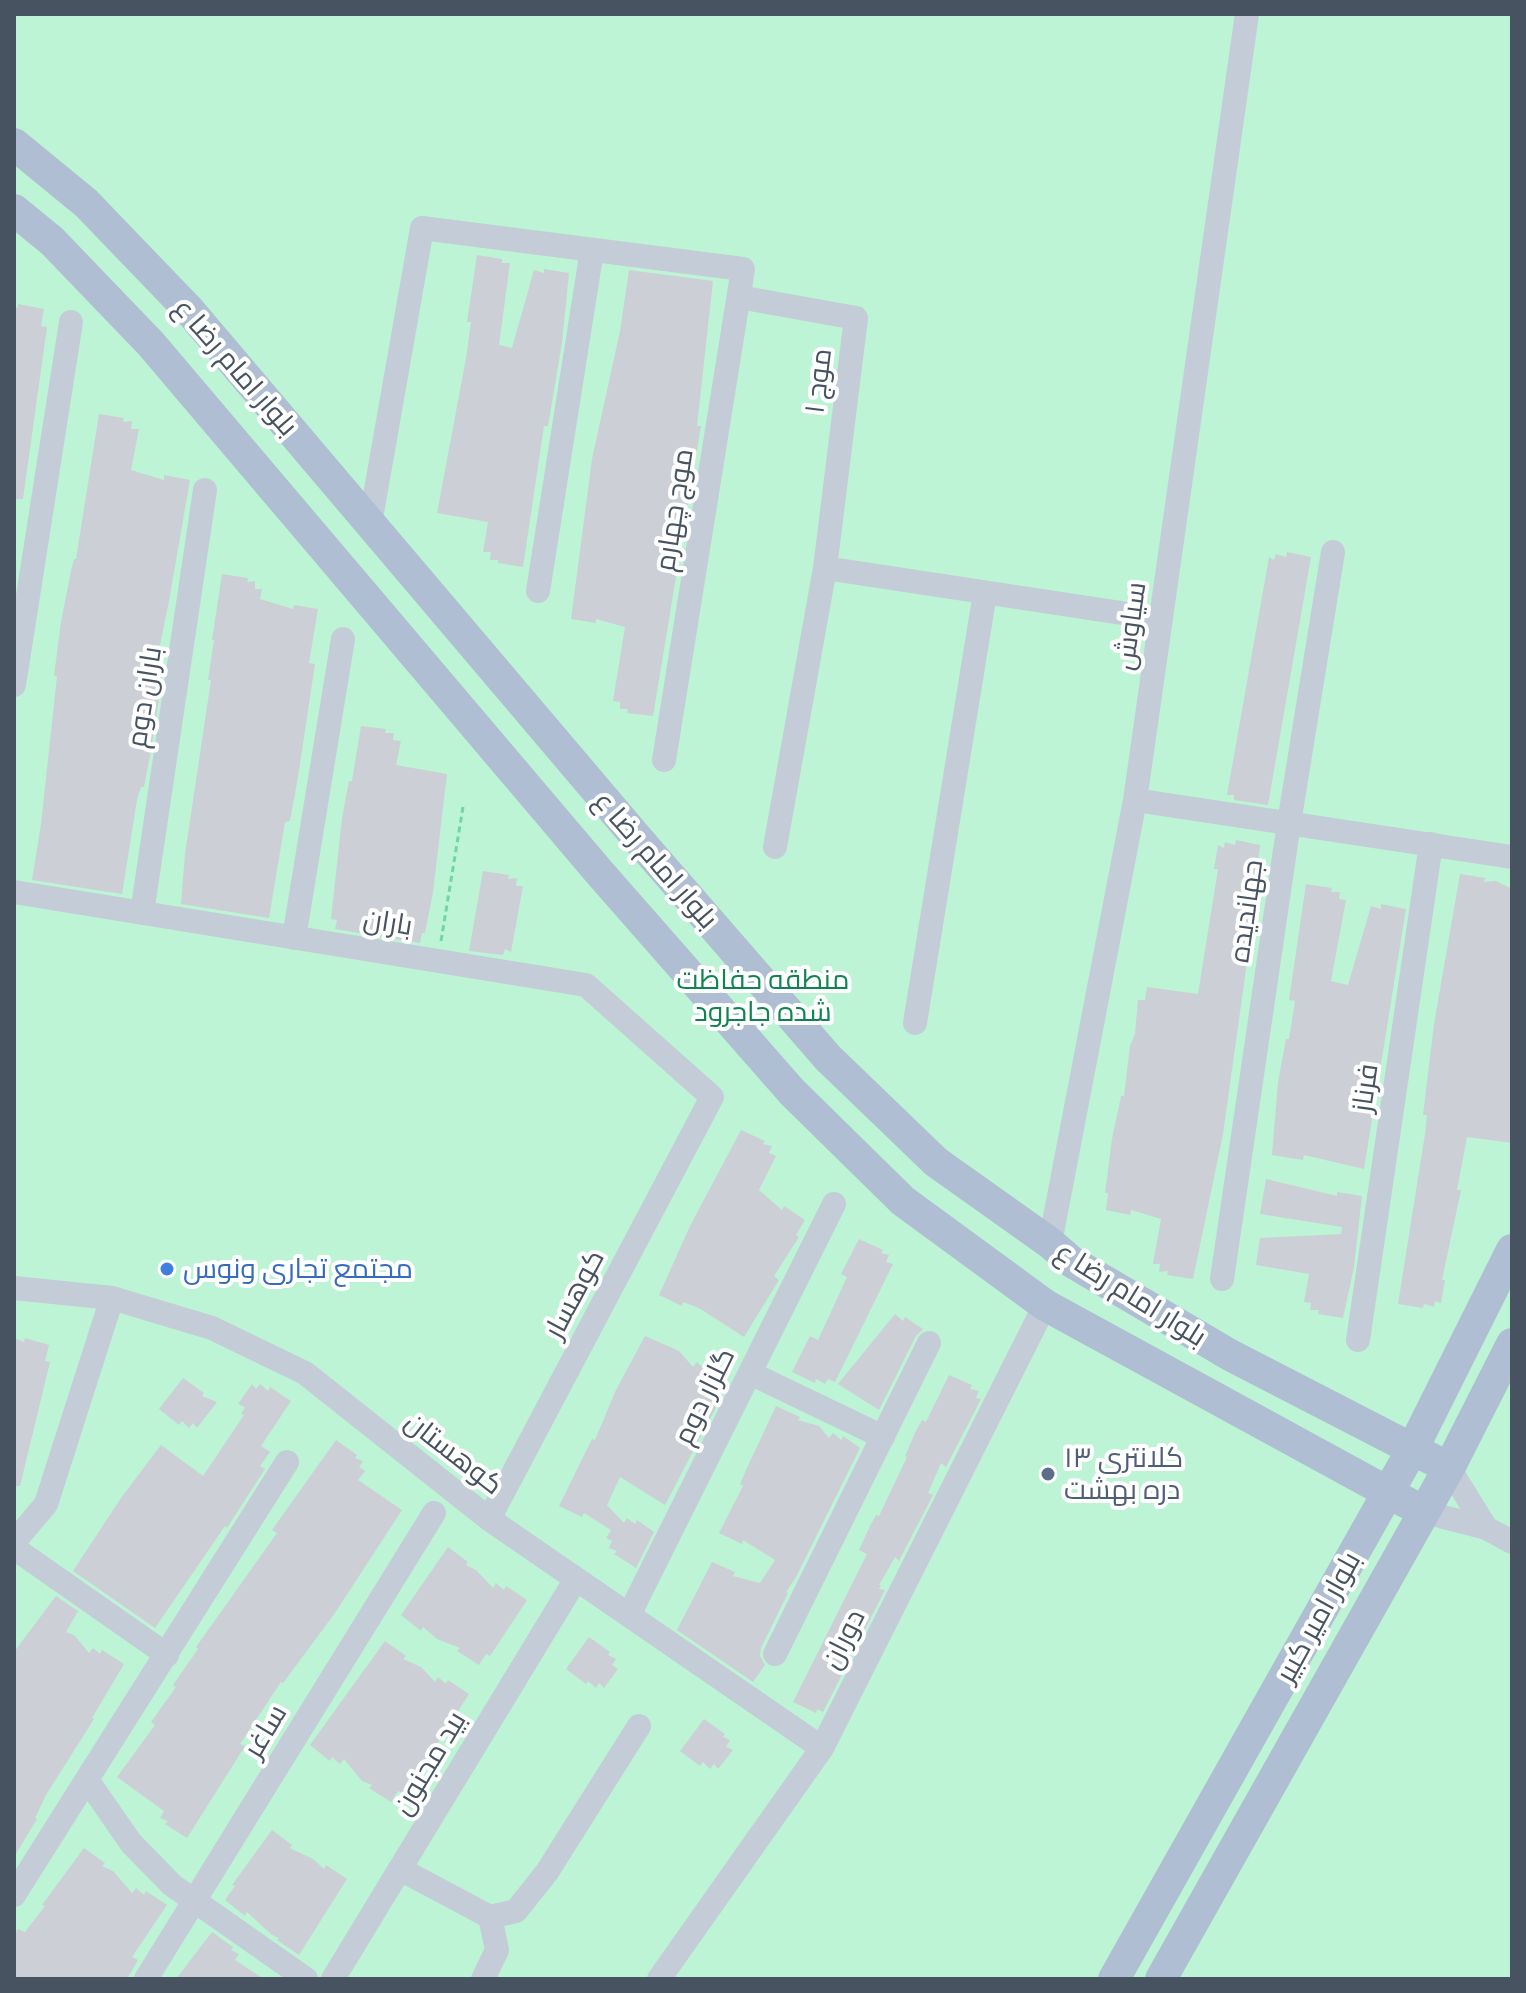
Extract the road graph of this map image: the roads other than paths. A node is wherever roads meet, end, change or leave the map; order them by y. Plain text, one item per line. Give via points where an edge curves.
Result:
1 (1247, 14) edge
2 (14, 144) edge
3 (14, 210) edge
4 (592, 250) junction
5 (739, 297) junction
6 (71, 322) dead end
7 (205, 490) dead end
8 (370, 524) junction
9 (1333, 552) dead end
10 (825, 568) junction
11 (538, 591) dead end
12 (985, 593) junction
13 (1161, 619) junction
14 (343, 639) dead end
15 (14, 685) edge
16 (664, 760) dead end
17 (1135, 800) junction
18 (1289, 823) junction
19 (637, 838) junction
20 (1431, 844) junction
21 (775, 847) dead end
22 (1512, 857) edge
23 (599, 872) junction
24 (14, 892) edge
25 (142, 913) junction
26 (294, 938) junction
27 (915, 1023) dead end
28 (712, 1097) joint
29 (834, 1204) dead end
30 (1050, 1243) junction
31 (1512, 1250) edge
32 (1222, 1279) dead end
33 (14, 1288) edge
34 (112, 1298) junction
35 (1045, 1305) junction
36 (1358, 1340) dead end
37 (929, 1343) dead end
38 (1512, 1344) edge
39 (750, 1373) junction
40 (883, 1437) junction
41 (1413, 1448) junction
42 (287, 1462) dead end
43 (1449, 1468) junction
44 (1388, 1492) junction
45 (1424, 1512) junction
46 (434, 1513) dead end
47 (489, 1519) junction
48 (1486, 1528) junction
49 (1512, 1542) edge
50 (14, 1545) edge
51 (576, 1579) junction
52 (629, 1615) junction
53 (775, 1654) dead end
54 (167, 1655) junction
55 (639, 1726) dead end
56 (822, 1748) junction
57 (88, 1781) junction
58 (400, 1869) junction
59 (14, 1895) edge
60 (196, 1902) junction
61 (490, 1917) junction
62 (146, 1979) edge
63 (306, 1979) edge
64 (333, 1979) edge
65 (483, 1979) edge
66 (659, 1979) edge
67 (1114, 1979) edge
68 (1161, 1979) edge

1 - 13 street, سیاوش
2 - 8 main road, بلوار امام رضا ع via 86,203 189,310
3 - 23 main road, بلوار امام رضا ع via 52,241 151,344
4 - 5 street, موج چهارم via 743,269
4 - 8 street via 422,228
4 - 11 street
5 - 10 street, موج ۱ via 856,318
5 - 16 street, موج چهارم
6 - 15 street
7 - 25 street, باران دوم
8 - 19 main road, بلوار امام رضا ع
9 - 18 street, جهاندیده
10 - 12 street
10 - 21 street
12 - 13 street
12 - 27 street
13 - 17 street, سیاوش
14 - 26 street
17 - 18 street
17 - 30 street, سیاوش
18 - 20 street
18 - 32 street, جهاندیده
19 - 23 main road
19 - 30 main road, بلوار امام رضا ع via 839,1068 936,1162
20 - 22 street
20 - 36 street, فرناز
23 - 35 main road, بلوار امام رضا ع via 792,1092 892,1191
24 - 25 street, باران
25 - 26 street, باران
26 - 28 street, باران via 586,985
28 - 47 street, کوهسار
29 - 39 street, گلزار دوم
30 - 41 main road, بلوار امام رضا ع via 1072,1262 1230,1355
31 - 41 main road, بلوار امیر کبیر
33 - 34 street, کوهستان
34 - 47 street, کوهستان via 212,1328 305,1373
34 - 50 street via 46,1504
35 - 44 main road, بلوار امام رضا ع
35 - 56 street, دوران
37 - 40 street
38 - 43 main road, بلوار امیر کبیر
39 - 40 street
39 - 52 street, گلزار دوم
40 - 53 street
41 - 43 main road, بلوار امام رضا ع
41 - 44 main road, بلوار امیر کبیر
42 - 54 street
43 - 45 main road, بلوار امیر کبیر
43 - 48 street
44 - 45 main road, بلوار امام رضا ع
44 - 67 main road, بلوار امیر کبیر
45 - 48 street
45 - 68 main road, بلوار امیر کبیر
46 - 60 street, ساغر
47 - 51 street, کوهستان
48 - 49 street
50 - 54 street
51 - 52 street, کوهستان
51 - 58 street, بید مجنون
52 - 56 street, کوهستان
54 - 57 street
55 - 61 street via 547,1872 516,1911
56 - 66 street, دوران
57 - 59 street
57 - 60 street via 131,1843
58 - 61 street
58 - 64 street, بید مجنون
60 - 62 street, ساغر
60 - 63 street
61 - 65 street via 497,1950

